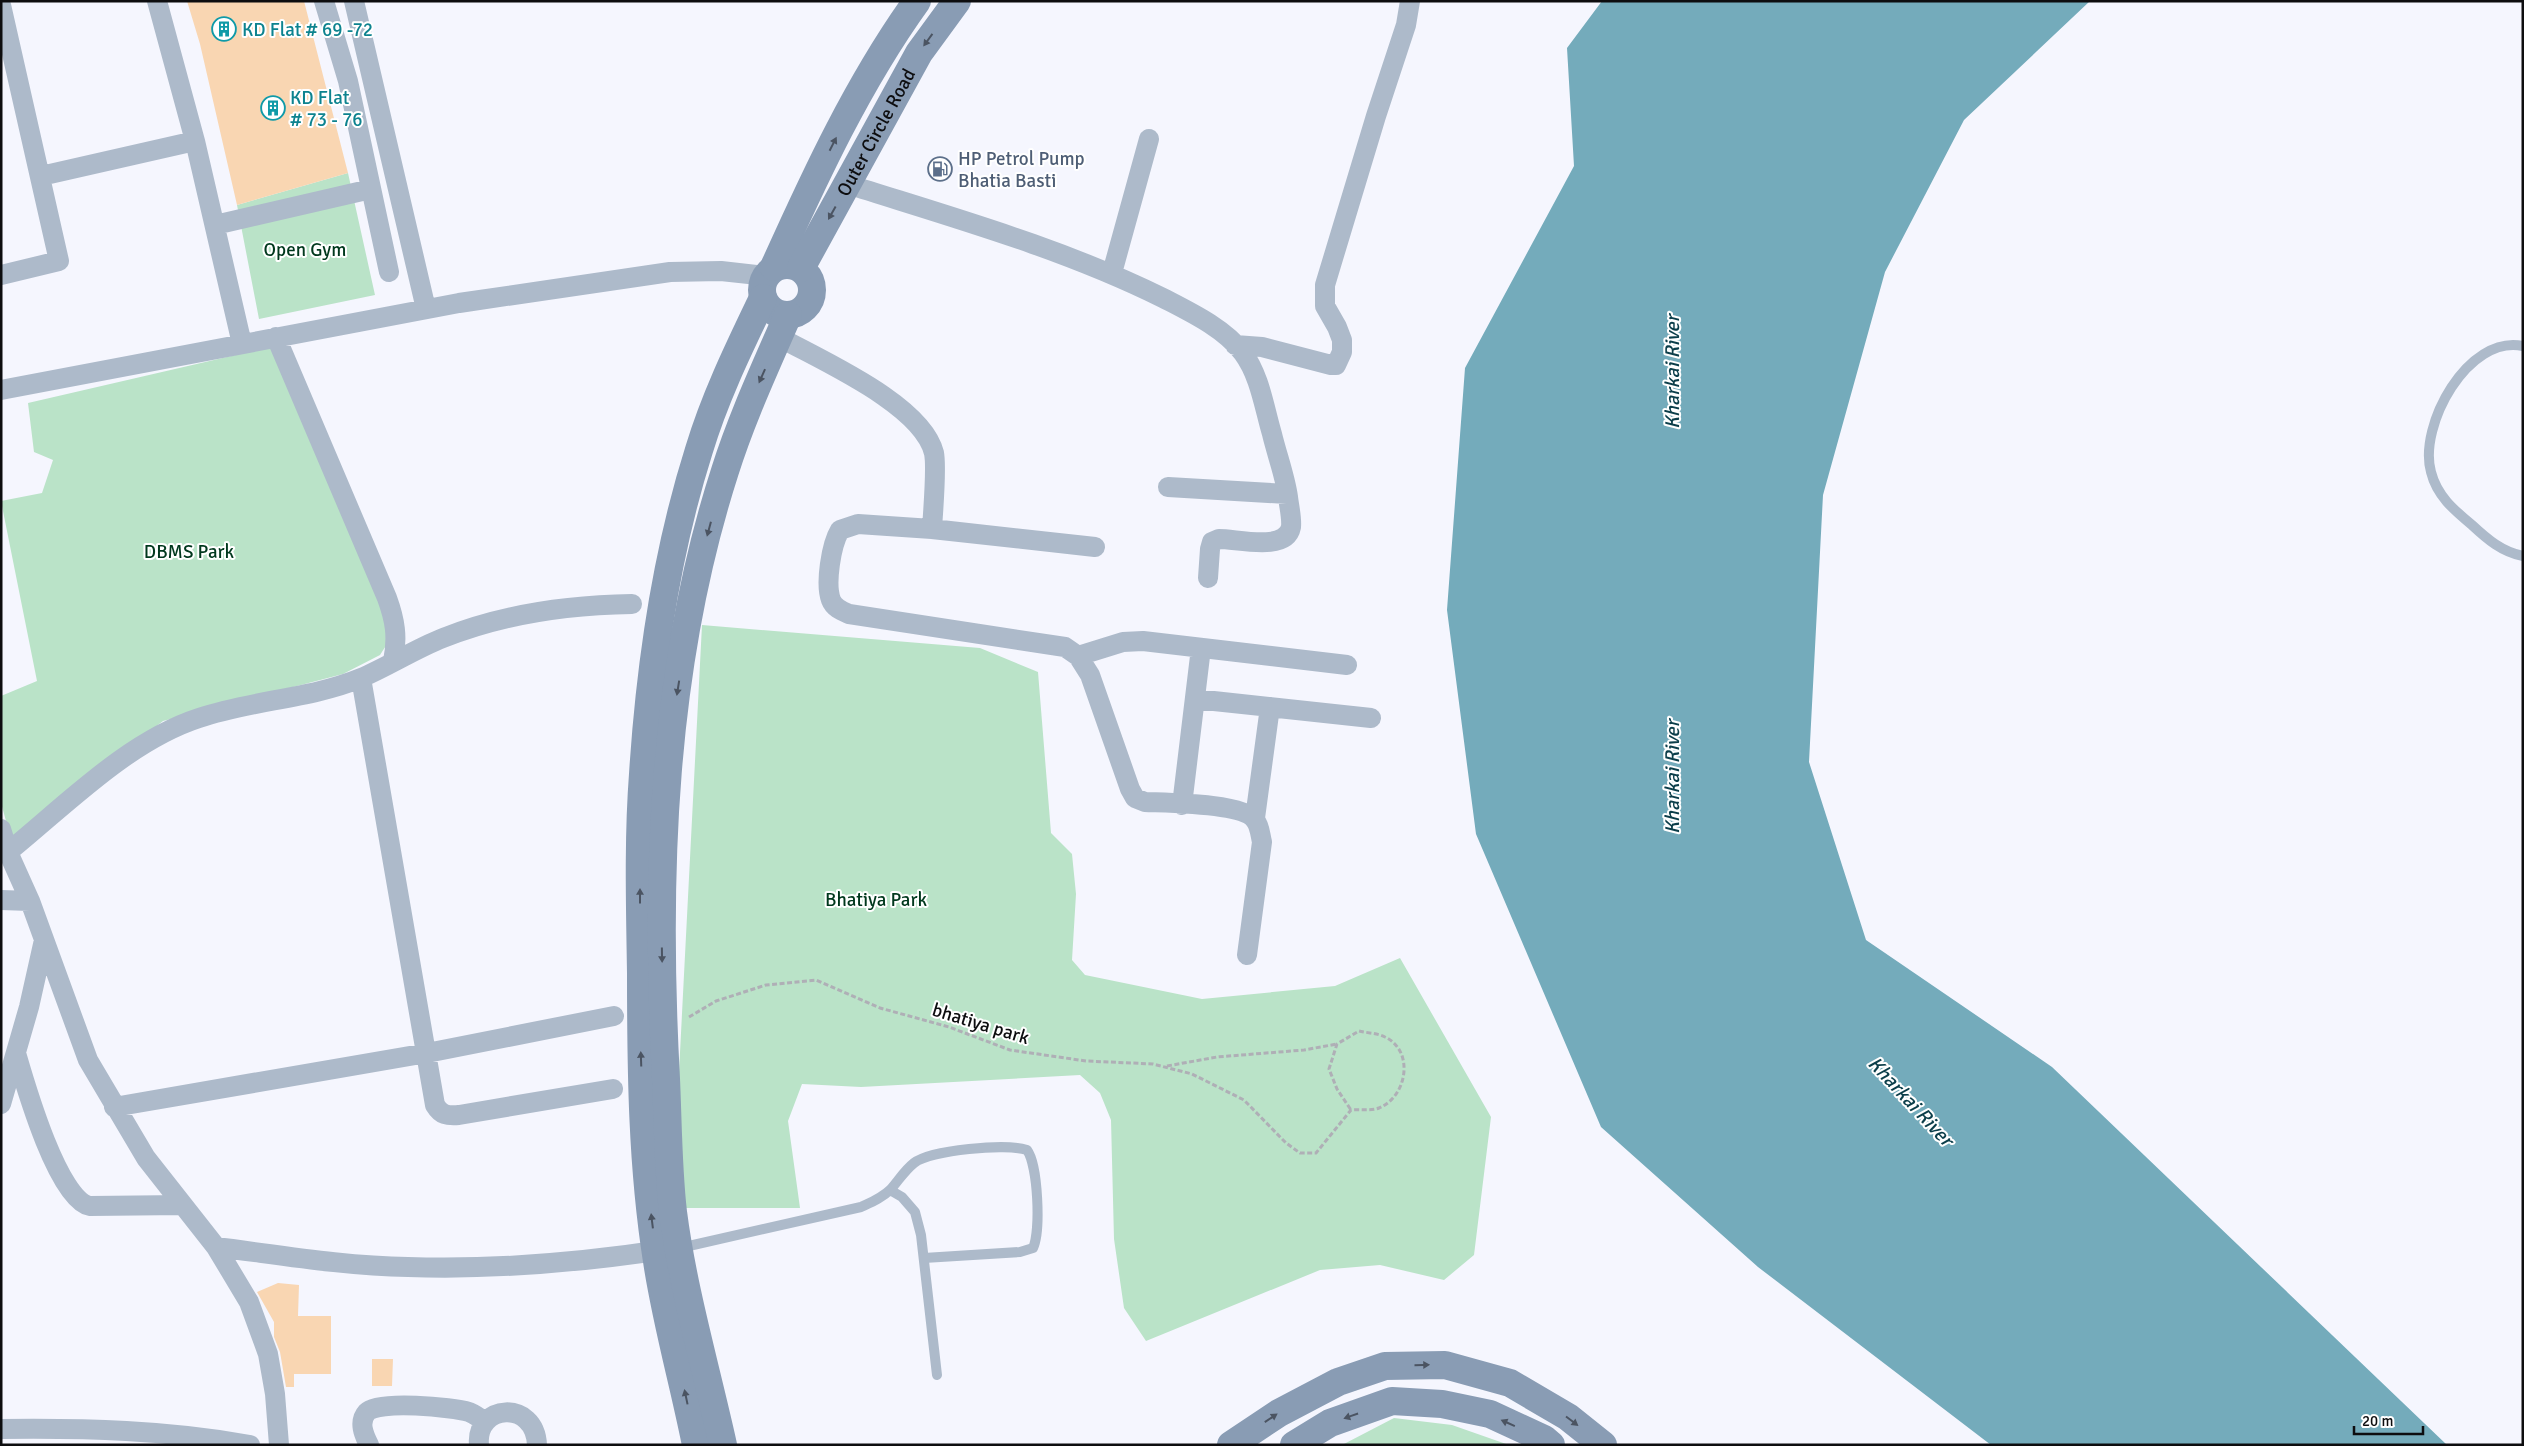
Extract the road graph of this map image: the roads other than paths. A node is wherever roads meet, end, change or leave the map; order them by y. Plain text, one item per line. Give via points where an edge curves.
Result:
1 (157, 1) edge
2 (324, 1) edge
3 (354, 1) edge
4 (917, 1) edge
5 (957, 1) edge
6 (1410, 1) edge
7 (1, 5) edge
8 (1149, 140) dead end
9 (196, 141) junction
10 (41, 176) junction
11 (847, 184) junction
12 (371, 189) junction
13 (215, 225) junction
14 (801, 268) junction
15 (389, 272) dead end
16 (1112, 273) junction
17 (1, 275) edge
18 (768, 280) junction
19 (426, 309) junction
20 (783, 326) junction
21 (276, 337) junction
22 (242, 344) junction
23 (1235, 344) junction
24 (2523, 346) edge
25 (1, 390) edge
26 (1168, 487) dead end
27 (1287, 494) junction
28 (932, 529) junction
29 (1095, 547) dead end
30 (2523, 556) edge
31 (1208, 578) dead end
32 (632, 604) dead end
33 (1201, 648) junction
34 (1078, 656) junction
35 (393, 661) junction
36 (1346, 665) dead end
37 (361, 678) junction
38 (1195, 699) junction
39 (1270, 707) junction
40 (1371, 718) dead end
41 (1182, 805) junction
42 (1255, 818) junction
43 (1, 829) edge
44 (8, 852) junction
45 (1, 900) edge
46 (30, 901) junction
47 (44, 940) junction
48 (1247, 955) dead end
49 (614, 1016) dead end
50 (427, 1052) junction
51 (16, 1053) junction
52 (613, 1089) dead end
53 (1, 1104) edge
54 (114, 1107) junction
55 (890, 1190) junction
56 (183, 1205) junction
57 (216, 1247) junction
58 (668, 1250) junction
59 (924, 1258) junction
60 (937, 1375) dead end
61 (485, 1422) junction
62 (1, 1429) edge
63 (250, 1445) edge
64 (279, 1445) edge
65 (369, 1445) edge
66 (479, 1445) edge
67 (537, 1445) edge
68 (696, 1445) edge
69 (723, 1445) edge
70 (1231, 1445) edge
71 (1294, 1445) edge
72 (1552, 1445) edge
73 (1603, 1445) edge

1 - 9 street
2 - 12 street via 348,81
3 - 19 street
18 -> 4 main road, Outer Circle Road via 859,93
5 -> 11 main road, Outer Circle Road via 919,53
6 - 23 street via 1406,25 1325,285 1324,306 1342,340 1340,361 1331,365 1262,347
7 - 10 street
8 - 16 street
9 - 10 street
9 - 13 street
10 - 17 street via 59,261
11 -> 14 main road, Outer Circle Road
11 - 16 street via 1022,240
12 - 13 street
12 - 15 street
13 - 22 street
14 - 18 main road via 783,264
14 - 20 main road via 812,286 811,296 807,306
16 - 23 street via 1192,312
18 - 19 street via 720,271 670,272
18 - 20 main road via 769,308 778,313
58 -> 18 main road, Outer Circle Road via 644,1150 640,847 643,774 668,573 699,449 724,379
19 - 21 street
20 - 28 street via 883,395 908,414 925,433 934,454
20 -> 58 main road via 724,472 689,620 673,716 664,801 661,891 673,1213
21 - 22 street
21 - 35 street via 388,598 397,641
22 - 25 street
23 - 27 street via 1256,375
24 - 30 lane via 2496,347 2458,377 2431,430 2427,452 2436,488 2449,505 2490,541 2512,554
26 - 27 street
27 - 31 street via 1291,526 1288,534 1280,540 1268,542 1228,539 1212,542
28 - 29 street
28 - 34 street via 858,524 840,530 835,539 829,589 831,601 837,609 849,614 1065,647
32 - 35 street via 589,604 542,610 444,638
33 - 34 street via 1124,642
33 - 36 street
33 - 38 street
34 - 41 street via 1098,696 1135,798
35 - 37 street
37 - 44 street via 199,718 162,733 135,748
37 - 50 street
38 - 39 street
38 - 41 street
39 - 40 street
39 - 42 street
41 - 42 street via 1234,809
42 - 48 street via 1262,842
43 - 44 street
44 - 46 street
45 - 46 street
46 - 47 street
47 - 51 street
47 - 54 street via 88,1060
49 - 50 street
50 - 52 street via 435,1105 440,1113 449,1116
50 - 54 street
51 - 53 street
51 - 56 street via 43,1137 79,1201 90,1206
54 - 56 street via 146,1158
55 - 58 lane via 861,1207
55 - 59 lane via 902,1197 915,1212
55 - 59 lane via 915,1162 936,1152 1013,1147 1027,1150 1030,1154 1037,1228 1033,1248 1020,1252
56 - 57 street
57 - 58 street via 408,1268 530,1264
57 - 64 street via 249,1302 268,1354
68 -> 58 main road
58 - 69 main road
59 - 60 lane
61 - 65 street via 467,1412 374,1407 363,1421 363,1434
61 - 66 street
61 - 67 street via 501,1412 520,1414 534,1427
62 - 63 street via 124,1430
70 -> 73 main road via 1279,1413 1338,1382 1385,1366 1445,1364 1510,1383 1568,1417
72 -> 71 main road via 1490,1414 1442,1404 1392,1401 1330,1423

